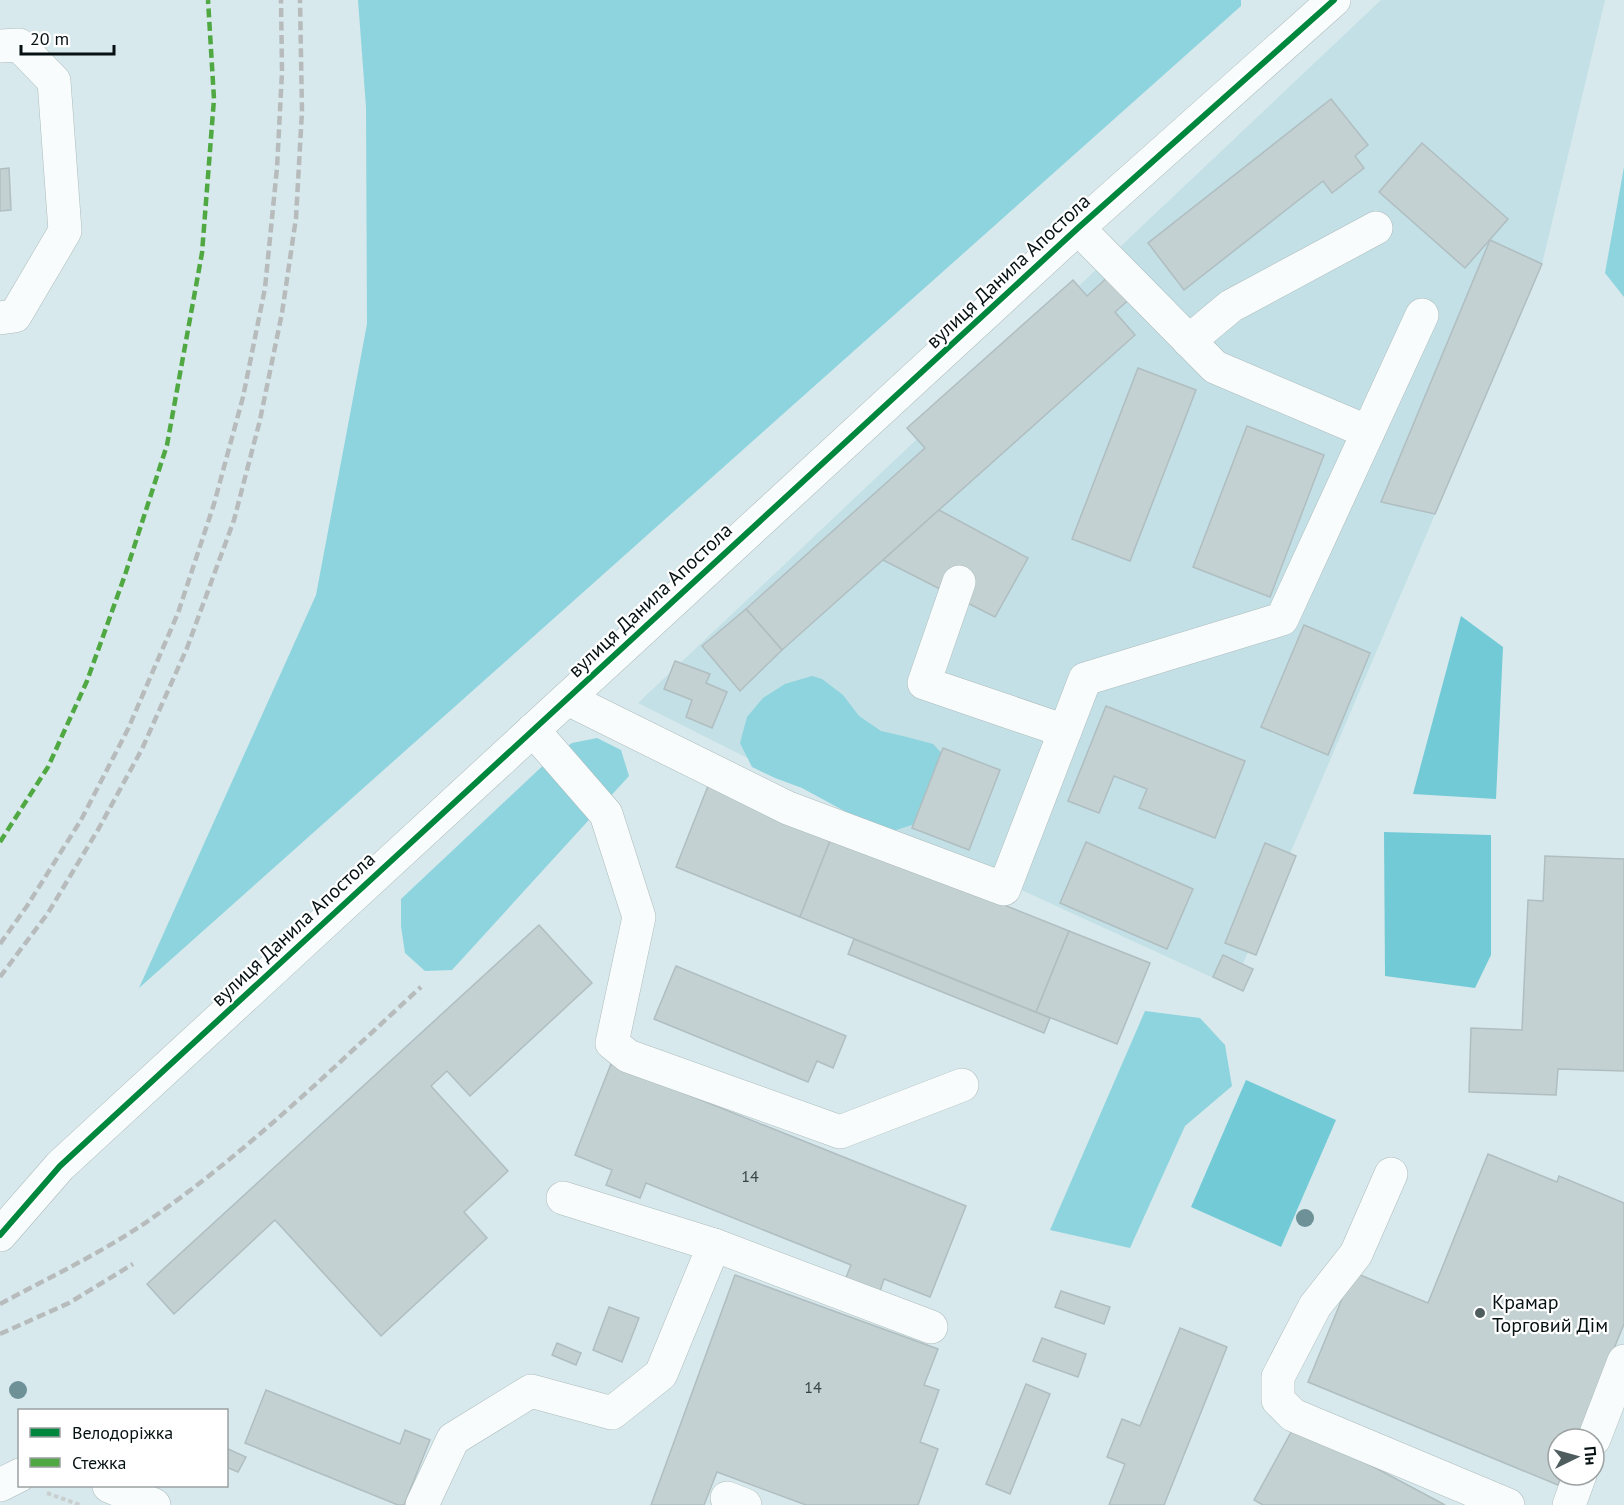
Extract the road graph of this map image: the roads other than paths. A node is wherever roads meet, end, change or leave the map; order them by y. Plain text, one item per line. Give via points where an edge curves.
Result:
1 (1334, 0) edge
2 (0, 46) edge
3 (1078, 228) junction
4 (1376, 228) dead end
5 (1422, 315) dead end
6 (0, 318) edge
7 (1189, 341) junction
8 (1368, 432) junction
9 (959, 582) dead end
10 (568, 699) junction
11 (533, 730) junction
12 (1065, 730) junction
13 (962, 1085) dead end
14 (1391, 1174) dead end
15 (563, 1198) dead end
16 (0, 1235) edge
17 (714, 1245) junction
18 (931, 1327) dead end
19 (1624, 1361) edge
20 (1599, 1427) edge
21 (0, 1461) edge
22 (18, 1462) edge
23 (18, 1476) edge
24 (0, 1485) edge
25 (114, 1487) edge
26 (1576, 1487) edge
27 (154, 1505) edge
28 (422, 1505) edge
29 (1508, 1505) edge
30 (1569, 1505) edge

1 - 3 street, вулиця Данила Апостола
2 - 6 street via 19,45 54,81 65,231 15,316
3 - 7 street
3 - 10 street, вулиця Данила Апостола
4 - 7 street via 1231,306
5 - 8 street
7 - 8 street via 1215,368
8 - 12 street via 1282,619 1085,679
9 - 12 street via 924,683
10 - 11 street, вулиця Данила Апостола
10 - 12 street via 788,808 1004,888
11 - 13 street via 606,814 639,917 612,1043 628,1056 840,1132
11 - 16 street, вулиця Данила Апостола via 60,1166
14 - 29 street via 1356,1254 1315,1306 1278,1377 1278,1400 1293,1415
15 - 17 street
17 - 18 street
17 - 28 street via 661,1374 612,1413 531,1391 453,1439
19 - 20 street
21 - 22 street
23 - 24 street
25 - 27 street
26 - 30 street

